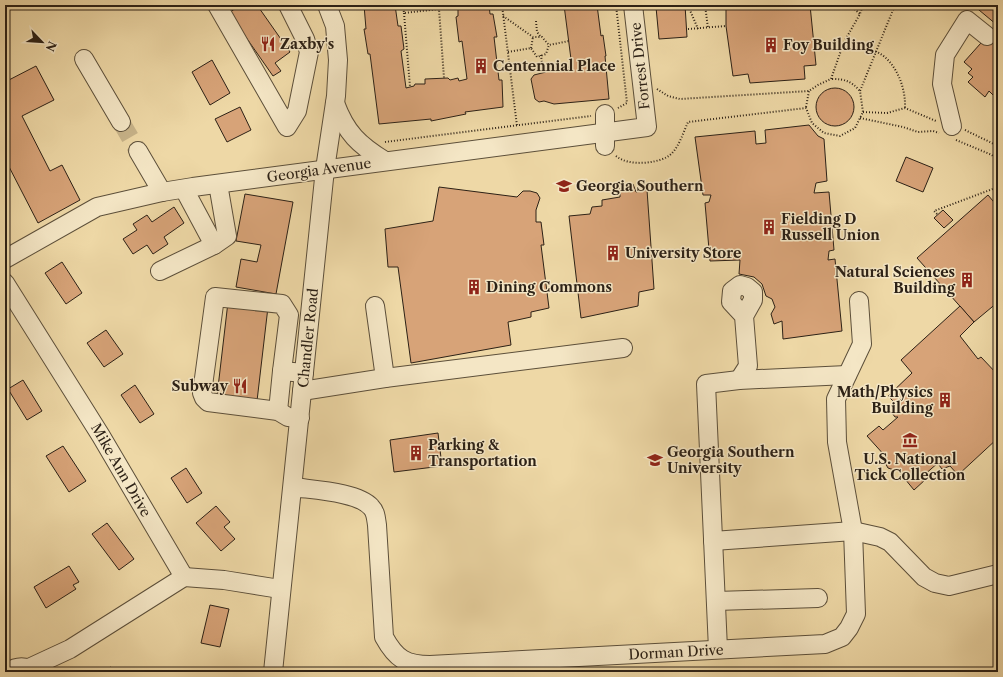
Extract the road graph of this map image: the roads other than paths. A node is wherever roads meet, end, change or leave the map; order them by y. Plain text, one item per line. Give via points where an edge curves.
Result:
1 (217, 5) edge
2 (288, 5) edge
3 (327, 5) edge
4 (633, 5) edge
5 (987, 36) dead end
6 (84, 59) dead end
7 (335, 103) junction
8 (605, 114) road end
9 (121, 122) tunnel mouth
10 (647, 127) joint
11 (948, 133) road end
12 (605, 139) junction
13 (138, 151) tunnel mouth
14 (386, 161) junction
15 (324, 169) junction
16 (218, 184) junction
17 (184, 189) junction
18 (162, 192) junction
19 (214, 245) junction
20 (5, 259) edge
21 (160, 271) dead end
22 (5, 282) edge
23 (859, 301) dead end
24 (374, 306) dead end
25 (744, 316) dead end
26 (623, 348) dead end
27 (282, 371) junction
28 (304, 373) junction
29 (847, 376) junction
30 (385, 378) junction
31 (739, 380) junction
32 (302, 391) junction
33 (278, 411) junction
34 (300, 418) junction
35 (293, 487) junction
36 (853, 531) junction
37 (713, 541) junction
38 (998, 574) edge
39 (184, 578) junction
40 (280, 589) junction
41 (818, 598) dead end
42 (716, 601) junction
43 (70, 649) junction
44 (718, 649) junction
45 (19, 669) edge
46 (54, 672) edge
47 (273, 672) edge

1 - 2 street via 287,127 297,111 309,52
3 - 7 street, Chandler Road via 335,26 338,60
4 - 10 street, Forrest Drive
5 - 11 street via 966,20 945,55 942,84
6 - 9 street
7 - 14 street via 349,133 369,151
7 - 15 street, Chandler Road
8 - 12 street
10 - 12 street, Georgia Avenue
12 - 14 street, Georgia Avenue
13 - 18 street
14 - 15 street, Georgia Avenue
15 - 16 street, Georgia Avenue
15 - 28 street, Chandler Road
16 - 17 street, Georgia Avenue
16 - 19 street via 227,236
17 - 18 street, Georgia Avenue
17 - 19 street
18 - 20 street, Georgia Avenue via 97,206
19 - 21 street
22 - 39 street, Mike Ann Drive via 101,436
23 - 29 street, Dorman Drive via 862,344
24 - 30 street
25 - 31 street via 748,366
26 - 30 street
27 - 28 street
27 - 33 street
27 - 33 street via 288,315 282,304 215,297 202,393 204,398 208,402
28 - 32 street, Chandler Road
29 - 31 street
29 - 36 street, Dorman Drive via 836,399 837,435
30 - 32 street
31 - 37 street via 706,384
32 - 34 street, Chandler Road
33 - 34 street via 288,417
34 - 35 street, Chandler Road
35 - 40 street, Chandler Road
35 - 44 street, Dorman Drive via 348,496 371,507 375,514 378,533 384,637 397,656 412,665
36 - 37 street
36 - 38 street via 890,542 924,577 935,583 949,586
36 - 44 street, Dorman Drive via 856,614 842,637 825,644
37 - 42 street
39 - 40 street via 224,580
39 - 43 street
40 - 47 street, Chandler Road
41 - 42 street
42 - 44 street
43 - 45 street
43 - 46 street

